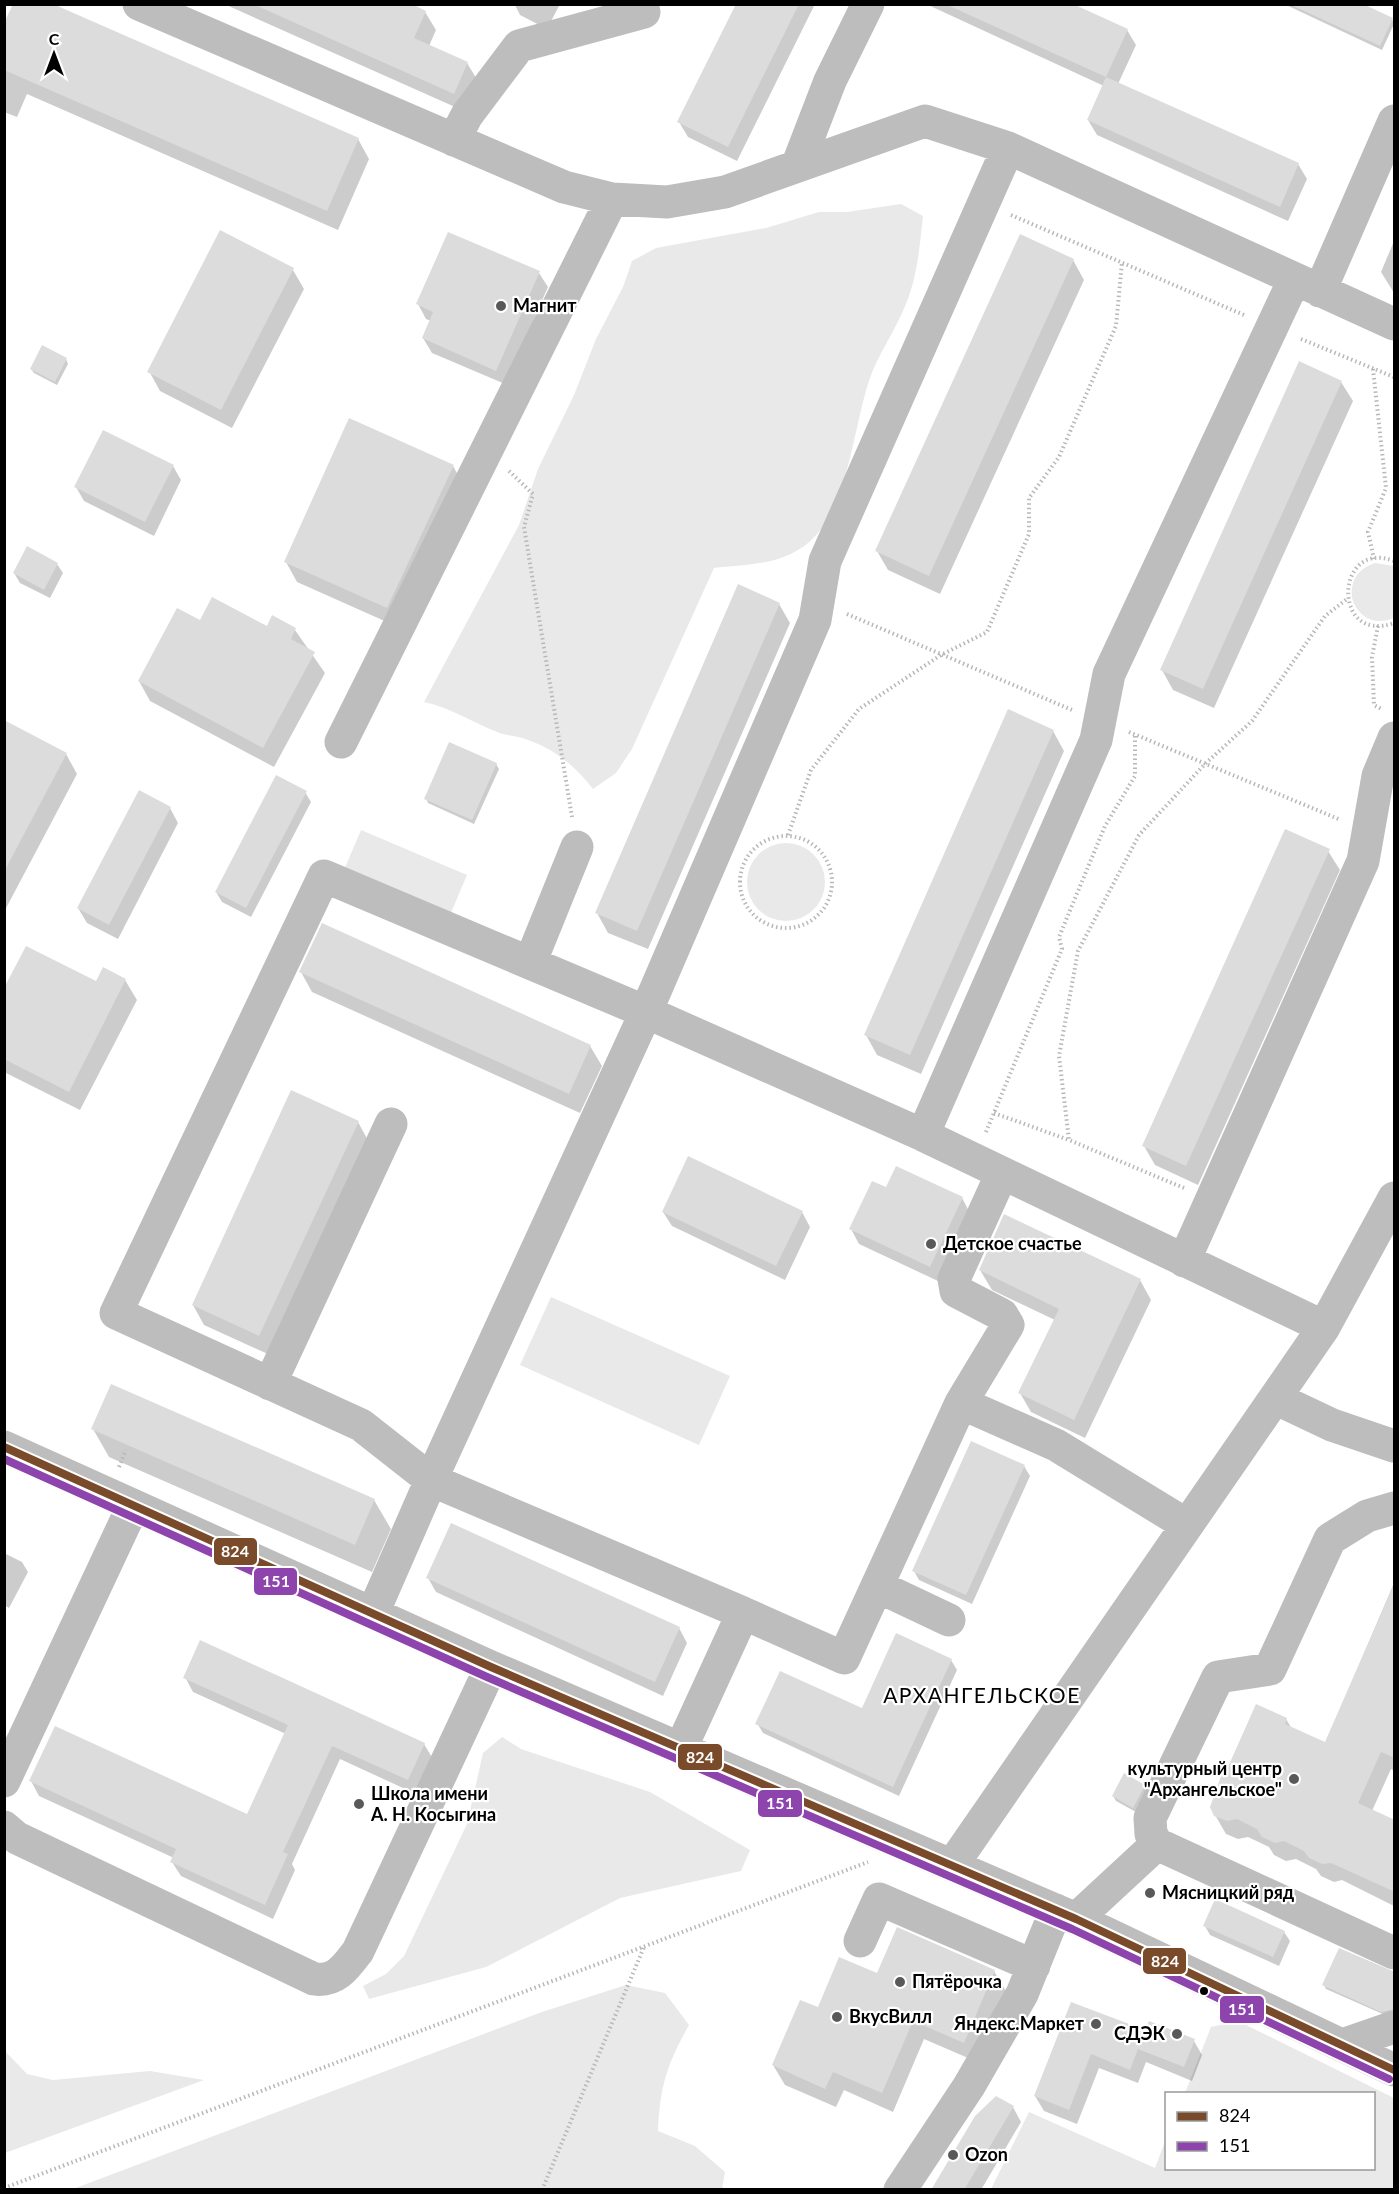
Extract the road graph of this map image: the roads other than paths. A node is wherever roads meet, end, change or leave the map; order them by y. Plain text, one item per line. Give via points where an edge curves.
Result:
1 (139, 4) edge
2 (868, 4) edge
3 (644, 12) dead end
4 (1395, 121) edge
5 (454, 140) junction
6 (1008, 148) junction
7 (798, 165) junction
8 (612, 199) junction
9 (1307, 285) junction
10 (1395, 324) edge
11 (1389, 724) edge
12 (341, 742) dead end
13 (577, 848) road end
14 (530, 963) junction
15 (646, 1012) junction
16 (391, 1124) dead end
17 (922, 1136) junction
18 (1002, 1173) junction
19 (1395, 1198) edge
20 (1185, 1261) junction
21 (1324, 1327) junction
22 (270, 1384) junction
23 (1275, 1398) junction
24 (962, 1403) junction
25 (1395, 1446) edge
26 (4, 1447) edge
27 (431, 1480) junction
28 (133, 1506) junction
29 (1395, 1508) edge
30 (1187, 1525) junction
31 (878, 1586) junction
32 (373, 1613) junction
33 (743, 1613) junction
34 (949, 1620) dead end
35 (491, 1666) junction
36 (681, 1748) junction
37 (4, 1781) edge
38 (4, 1827) edge
39 (1157, 1844) junction
40 (952, 1863) junction
41 (1066, 1914) junction
42 (860, 1941) dead end
43 (1395, 1953) edge
44 (1034, 1966) junction
45 (1395, 2027) edge
46 (1342, 2045) junction
47 (1395, 2070) edge
48 (900, 2190) edge

1 - 5 street
2 - 7 street via 830,81
3 - 5 street via 519,46 467,115
4 - 9 street
5 - 8 street via 564,188
6 - 7 street via 925,121
6 - 9 street
6 - 15 street via 825,561 815,620
7 - 8 street via 725,192 667,202
8 - 12 street
9 - 10 street
9 - 17 street via 1272,327 1109,674 1096,740
11 - 20 street via 1363,861
13 - 14 street
14 - 15 street
14 - 22 street via 324,876 116,1313
15 - 17 street
15 - 27 street
16 - 22 street
17 - 18 street
18 - 20 street
18 - 24 street via 954,1279 956,1291 1002,1315 1008,1325
19 - 21 street
20 - 21 street
21 - 23 street
22 - 27 street via 361,1425
23 - 25 street via 1332,1425
23 - 30 street
24 - 30 street via 1056,1445
24 - 31 street
26 - 28 street
27 - 32 street
27 - 33 street
28 - 32 street
28 - 37 street
29 - 39 street via 1367,1516 1330,1539 1270,1669 1218,1677 1150,1818 1151,1834
30 - 40 street
31 - 33 street via 844,1658
31 - 34 street
32 - 35 street
33 - 36 street
35 - 36 street
35 - 38 street via 358,1951 343,1972 326,1981 314,1980 17,1838
36 - 40 street
39 - 41 street
39 - 43 street
40 - 41 street
41 - 44 street
41 - 46 street
42 - 44 street via 879,1899
44 - 48 street via 969,2086
45 - 46 street
46 - 47 street

